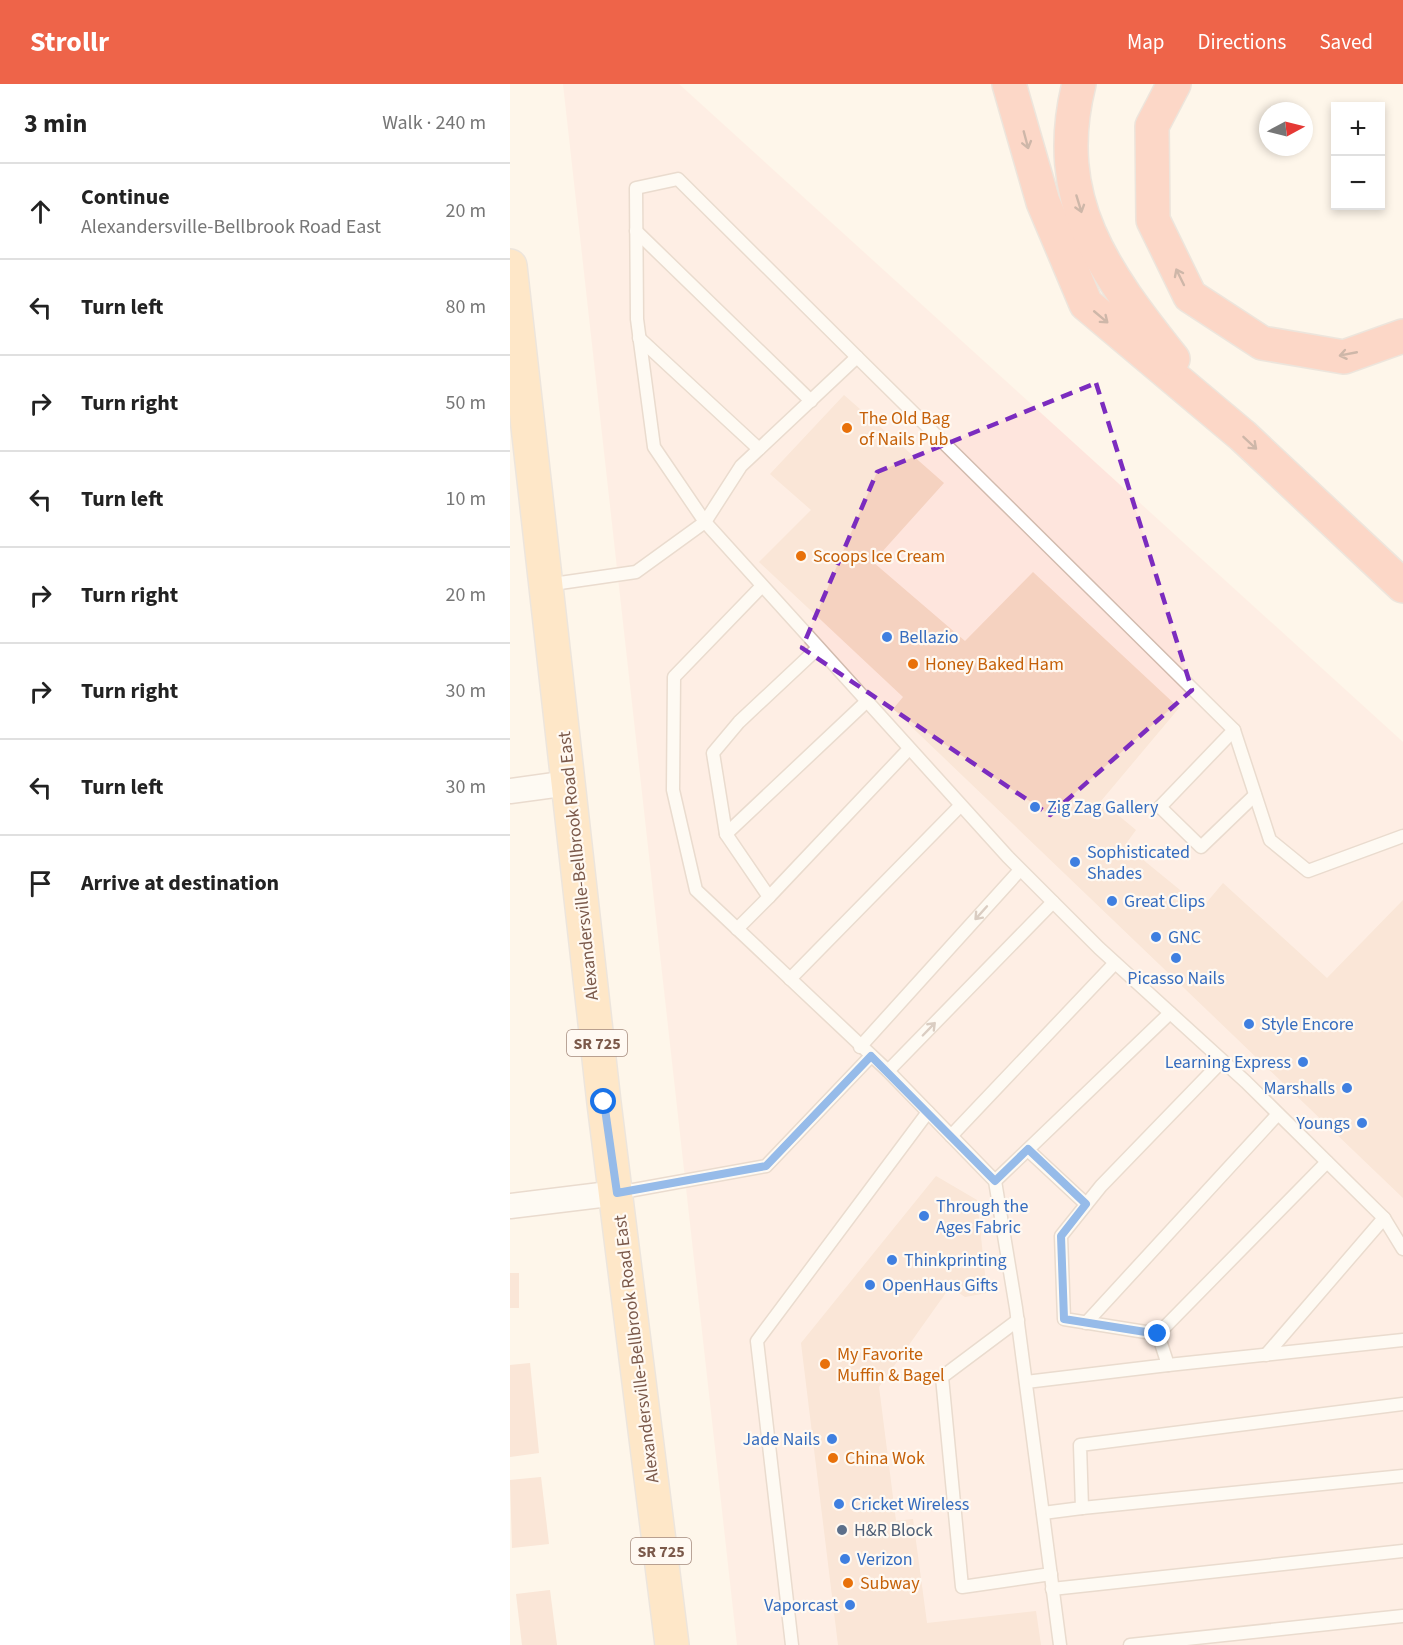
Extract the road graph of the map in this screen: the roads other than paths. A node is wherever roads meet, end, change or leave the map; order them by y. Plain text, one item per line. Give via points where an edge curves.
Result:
1 (1010, 84) edge
2 (1079, 84) edge
3 (1174, 84) edge
4 (636, 231) junction
5 (510, 266) edge
6 (1403, 336) edge
7 (639, 338) junction
8 (857, 357) junction
9 (517, 376) edge
10 (811, 400) junction
11 (1218, 415) junction
12 (759, 449) junction
13 (705, 522) junction
14 (545, 585) junction
15 (762, 586) junction
16 (1403, 586) edge
17 (818, 648) junction
18 (866, 702) junction
19 (1234, 730) junction
20 (908, 750) junction
21 (569, 783) junction
22 (510, 791) edge
23 (1255, 795) junction
24 (960, 806) junction
25 (726, 834) junction
26 (1403, 836) edge
27 (1020, 870) junction
28 (769, 897) junction
29 (1053, 902) junction
30 (737, 929) junction
31 (1115, 963) junction
32 (790, 979) junction
33 (1170, 1013) junction
34 (860, 1047) junction
35 (871, 1056) junction
36 (1222, 1061) junction
37 (888, 1071) junction
38 (928, 1112) junction
39 (1278, 1114) junction
40 (951, 1136) junction
41 (1028, 1149) junction
42 (1327, 1162) junction
43 (995, 1181) junction
44 (617, 1193) junction
45 (1086, 1204) junction
46 (510, 1206) edge
47 (1384, 1218) junction
48 (1403, 1249) edge
49 (1018, 1320) junction
50 (1086, 1323) junction
51 (1158, 1334) junction
52 (1403, 1340) edge
53 (1266, 1354) junction
54 (1168, 1365) junction
55 (1026, 1382) junction
56 (1403, 1404) edge
57 (1403, 1476) edge
58 (1082, 1508) junction
59 (1043, 1513) junction
60 (1403, 1551) edge
61 (1051, 1574) junction
62 (1053, 1589) junction
63 (1403, 1617) edge
64 (672, 1645) edge
65 (792, 1645) edge
66 (1060, 1645) edge
67 (1130, 1645) edge

1 -> 11 highway via 1043,202 1086,304
2 -> 11 highway via 1071,133 1071,167 1077,201 1090,236 1108,272
6 -> 3 highway via 1344,357 1262,343 1190,296 1153,220 1152,126
4 - 7 lane
4 - 8 lane via 636,188 678,179
4 - 10 lane
5 - 9 main road, Alexandersville-Bellbrook Road East / SR 725
7 - 12 lane
7 - 13 lane via 654,447
8 - 10 lane
8 - 19 lane
9 - 14 main road, Alexandersville-Bellbrook Road East / SR 725
10 - 12 lane
11 -> 16 highway
12 - 13 lane via 741,466
13 - 14 lane via 636,572
13 - 15 lane
14 - 21 main road, Alexandersville-Bellbrook Road East / SR 725
15 - 17 lane
15 - 30 lane via 674,677 673,790 696,890
17 - 18 lane
17 - 25 lane via 739,722 713,753
18 - 20 lane
18 - 25 lane
19 - 23 lane
19 - 23 lane via 1160,807 1201,847
20 - 24 lane
20 - 28 lane
21 - 22 street
21 - 44 main road, Alexandersville-Bellbrook Road East / SR 725
23 - 26 lane via 1270,840 1308,871
24 - 27 lane
24 - 32 lane
25 - 28 lane
27 - 29 lane
27 -> 34 lane
28 - 30 lane
29 - 31 lane
37 -> 29 lane
30 - 32 lane
31 - 33 lane
31 - 40 lane
32 - 34 lane
33 - 36 lane
33 - 41 lane
34 - 35 lane
35 - 37 lane
35 - 44 lane via 766,1166
36 - 39 lane
36 - 45 lane
37 - 38 lane
38 - 40 lane
38 - 65 lane via 757,1341
39 - 42 lane
39 - 50 lane
40 - 43 lane
41 - 43 lane
41 - 45 lane
42 - 47 lane
42 - 51 lane
43 - 49 lane
44 - 46 street
44 - 64 main road, Alexandersville-Bellbrook Road East / SR 725
45 - 50 lane via 1061,1236 1064,1319
47 - 48 lane
47 - 53 lane
49 - 55 lane
49 - 61 lane via 942,1377 962,1587
50 - 51 lane
51 - 54 lane
52 - 53 lane
53 - 54 lane
54 - 55 lane
55 - 59 lane
56 - 58 lane via 1080,1445
57 - 58 lane
58 - 59 lane
59 - 61 lane
60 - 62 lane
61 - 62 lane
62 - 66 lane
63 - 67 lane

